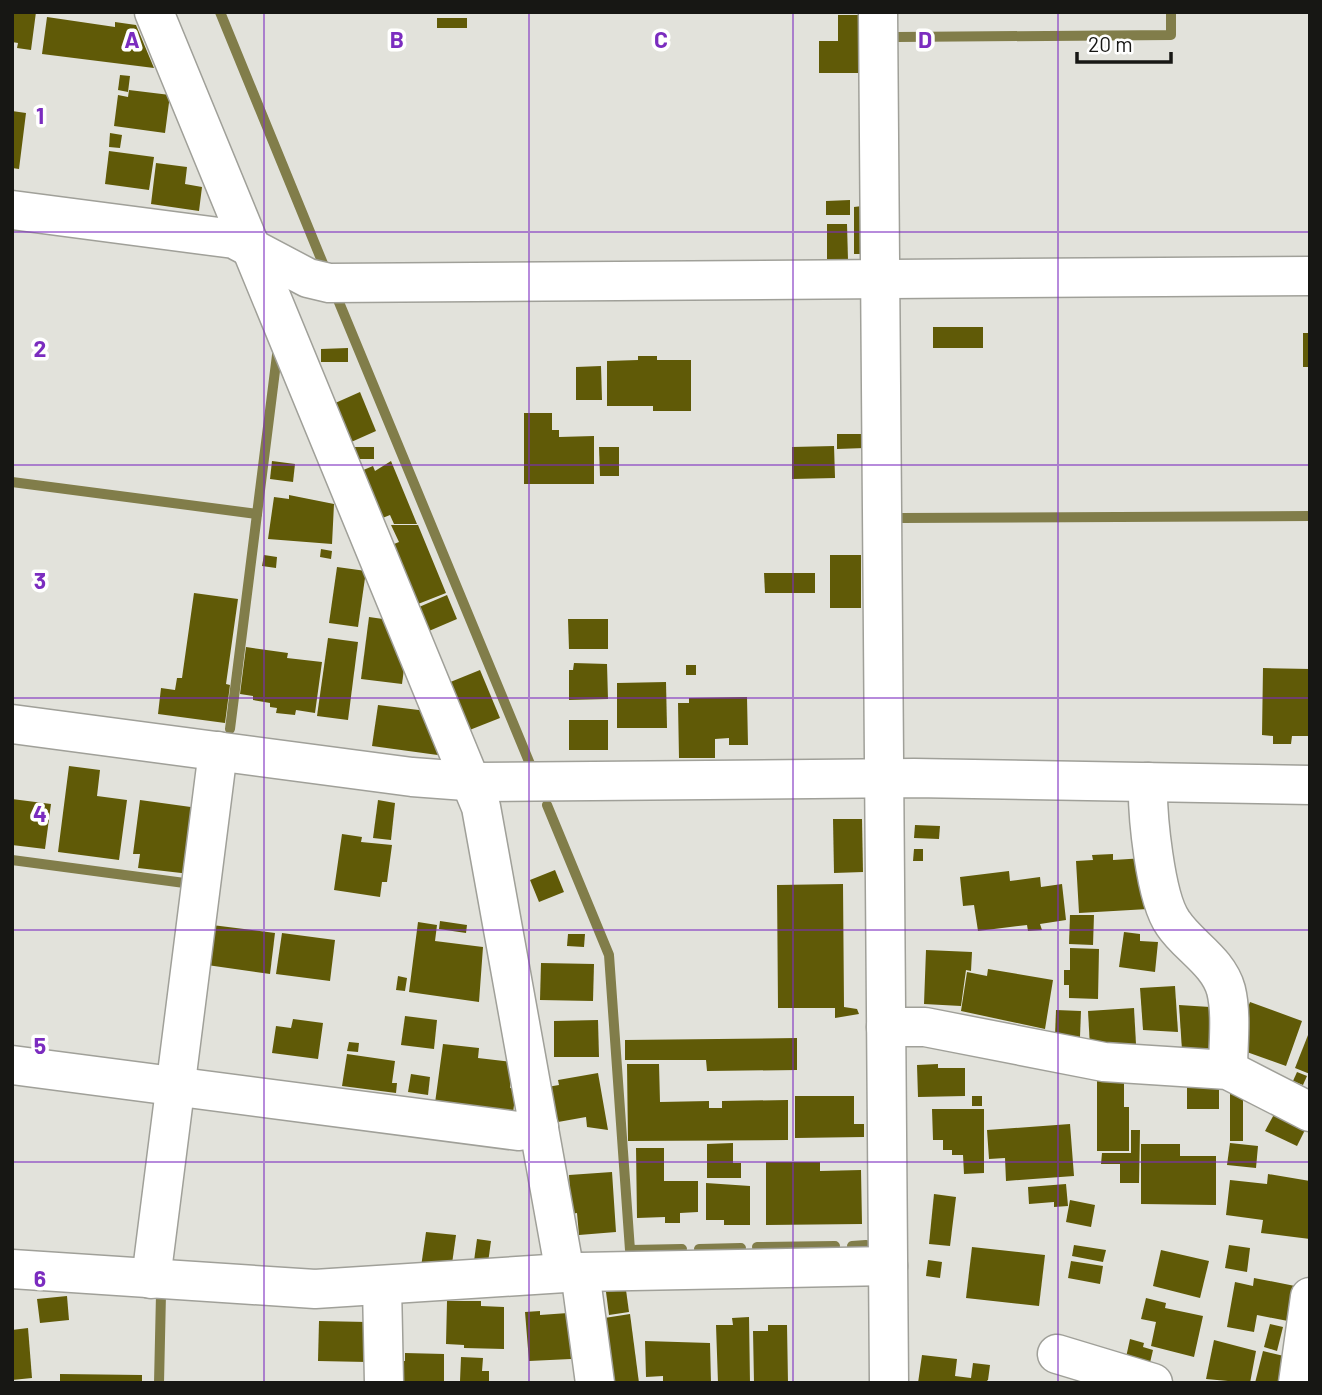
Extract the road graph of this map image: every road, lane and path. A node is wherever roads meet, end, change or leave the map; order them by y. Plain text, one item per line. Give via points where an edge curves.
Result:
1 (154, 12) edge
2 (878, 12) edge
3 (12, 210) edge
4 (250, 247) junction
5 (1310, 276) edge
6 (880, 279) junction
7 (12, 724) edge
8 (218, 751) junction
9 (884, 778) junction
10 (471, 782) junction
11 (1148, 782) junction
12 (1310, 785) edge
13 (886, 1027) junction
14 (12, 1065) edge
15 (1228, 1070) junction
16 (175, 1086) junction
17 (1310, 1112) edge
18 (539, 1128) junction
19 (888, 1266) junction
20 (12, 1269) edge
21 (573, 1273) junction
22 (151, 1279) junction
23 (382, 1286) junction
24 (1310, 1297) edge
25 (1057, 1354) dead end
26 (384, 1383) edge
27 (595, 1383) edge
28 (888, 1383) edge
29 (1153, 1383) edge
30 (1298, 1383) edge

1 - 4 street
2 - 6 street
3 - 4 street via 234,239
4 - 6 street via 309,278 330,283
4 - 10 street
5 - 6 street
6 - 9 street
7 - 8 street
8 - 10 street
8 - 16 street
9 - 10 street
9 - 11 street
9 - 13 street
10 - 18 street via 481,807
11 - 12 street
11 - 15 street via 1147,803 1165,909 1226,990
13 - 15 street via 925,1027 1104,1062
13 - 19 street
14 - 16 street
15 - 17 street
16 - 18 street via 518,1131
16 - 22 street
18 - 21 street
19 - 21 street
19 - 28 street
20 - 22 street
21 - 23 street
21 - 27 street
22 - 23 street via 283,1288
23 - 26 street
24 - 30 street
25 - 29 street

